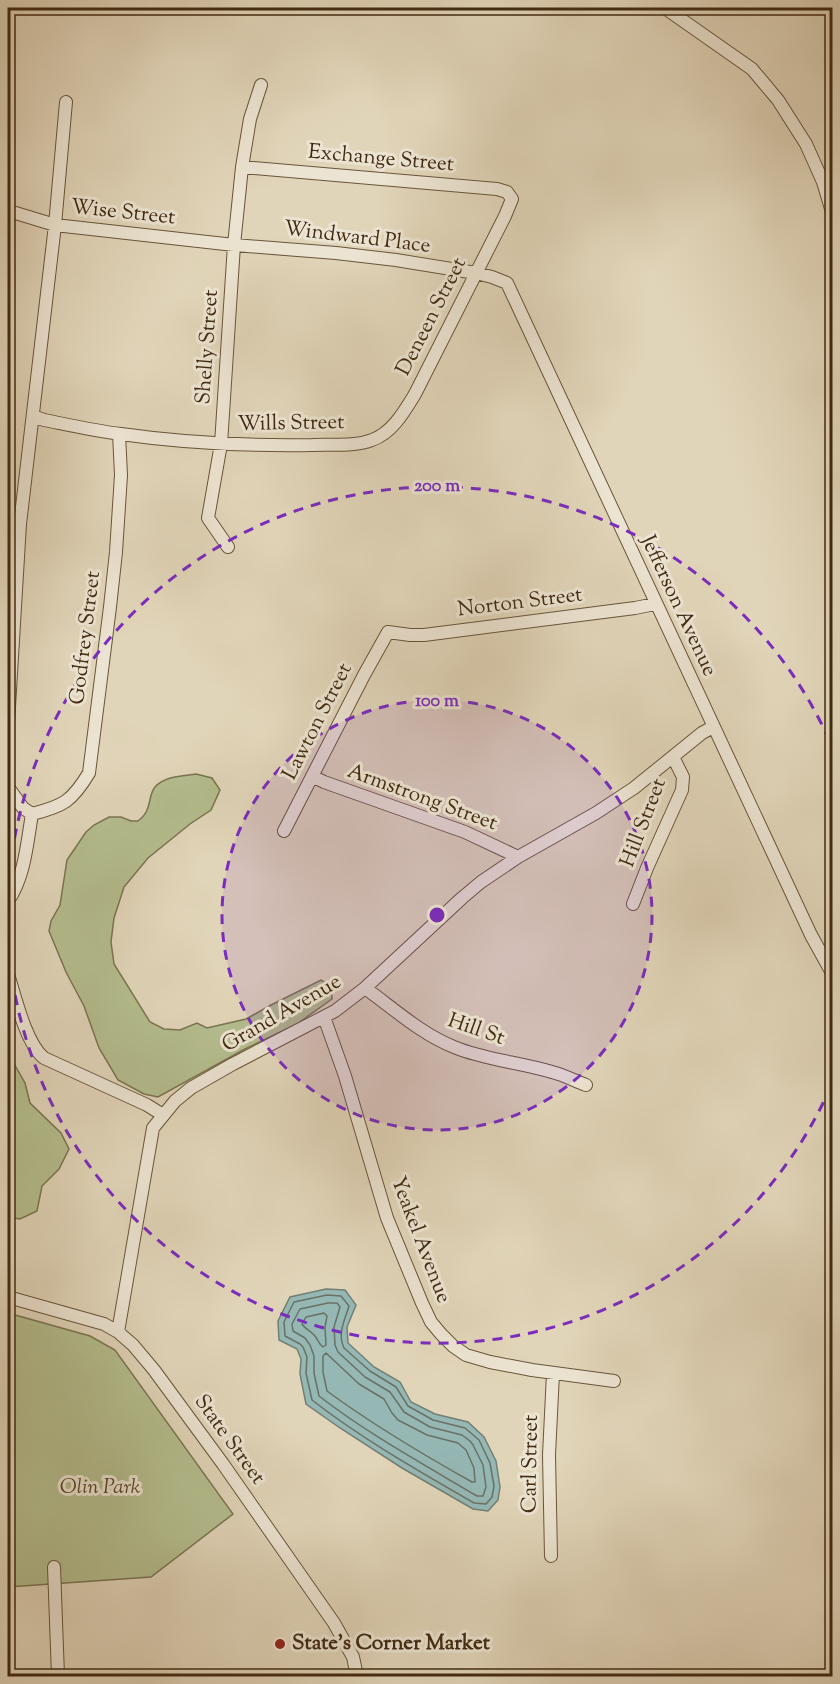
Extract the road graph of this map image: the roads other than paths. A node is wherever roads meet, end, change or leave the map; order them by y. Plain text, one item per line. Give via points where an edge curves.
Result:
1 (665, 8) edge
2 (261, 85) dead end
3 (66, 102) dead end
4 (242, 167) junction
5 (512, 199) joint
6 (9, 211) dead end
7 (832, 212) edge
8 (55, 225) junction
9 (234, 244) junction
10 (476, 273) junction
11 (33, 416) junction
12 (119, 434) junction
13 (372, 440) joint
14 (221, 444) junction
15 (228, 547) dead end
16 (655, 604) junction
17 (388, 632) joint
18 (8, 723) edge
19 (713, 727) junction
20 (673, 757) junction
21 (312, 776) junction
22 (8, 787) edge
23 (32, 814) junction
24 (284, 831) dead end
25 (518, 857) junction
26 (8, 901) edge
27 (633, 904) dead end
28 (8, 974) edge
29 (832, 974) edge
30 (365, 988) junction
31 (324, 1017) junction
32 (586, 1085) dead end
33 (163, 1114) junction
34 (8, 1297) edge
35 (118, 1332) junction
36 (553, 1373) junction
37 (614, 1381) dead end
38 (550, 1556) dead end
39 (54, 1567) dead end
40 (58, 1677) edge
41 (357, 1677) edge

1 - 7 street via 752,69 778,100 806,144
2 - 4 street, Shelly Street via 250,119
3 - 8 street
4 - 5 street, Exchange Street via 497,189 507,192
4 - 9 street, Shelly Street
5 - 10 street, Deneen Street
6 - 8 street, Wise Street
8 - 9 street, Wise Street
8 - 11 street
9 - 10 street, Windward Place via 396,260
9 - 14 street, Shelly Street
10 - 13 street, Deneen Street via 415,394 391,428
10 - 16 street, Jefferson Avenue via 509,287
11 - 12 street, Wills Street
11 - 18 street via 20,524
12 - 14 street, Wills Street
12 - 23 street, Godfrey Street via 121,475 116,552 89,774 70,798 55,808
13 - 14 street, Wills Street via 346,444
14 - 15 street, Shelly Street via 208,518
16 - 17 street, Norton Street via 458,631 410,635
16 - 19 street, Jefferson Avenue
17 - 21 street, Lawton Street
19 - 20 street, Grand Avenue
19 - 29 street, Jefferson Avenue
20 - 25 street, Grand Avenue via 596,813
20 - 27 street, Hill Street via 682,777 682,790
21 - 24 street, Lawton Street
21 - 25 street, Armstrong Street via 465,832
22 - 23 street
23 - 26 street via 22,869
25 - 30 street, Grand Avenue via 462,898
28 - 33 street via 38,1053
30 - 31 street, Grand Avenue
30 - 32 street, Hill St via 451,1046 552,1072
31 - 33 street, Grand Avenue via 191,1088
31 - 36 street, Yeakel Avenue via 387,1218 431,1322 466,1354
33 - 35 street, Grand Avenue via 153,1128
34 - 35 street, State Street via 71,1313
35 - 41 street, State Street via 154,1370 312,1591 353,1657
36 - 37 street, Yeakel Avenue
36 - 38 street, Carl Street
39 - 40 street

